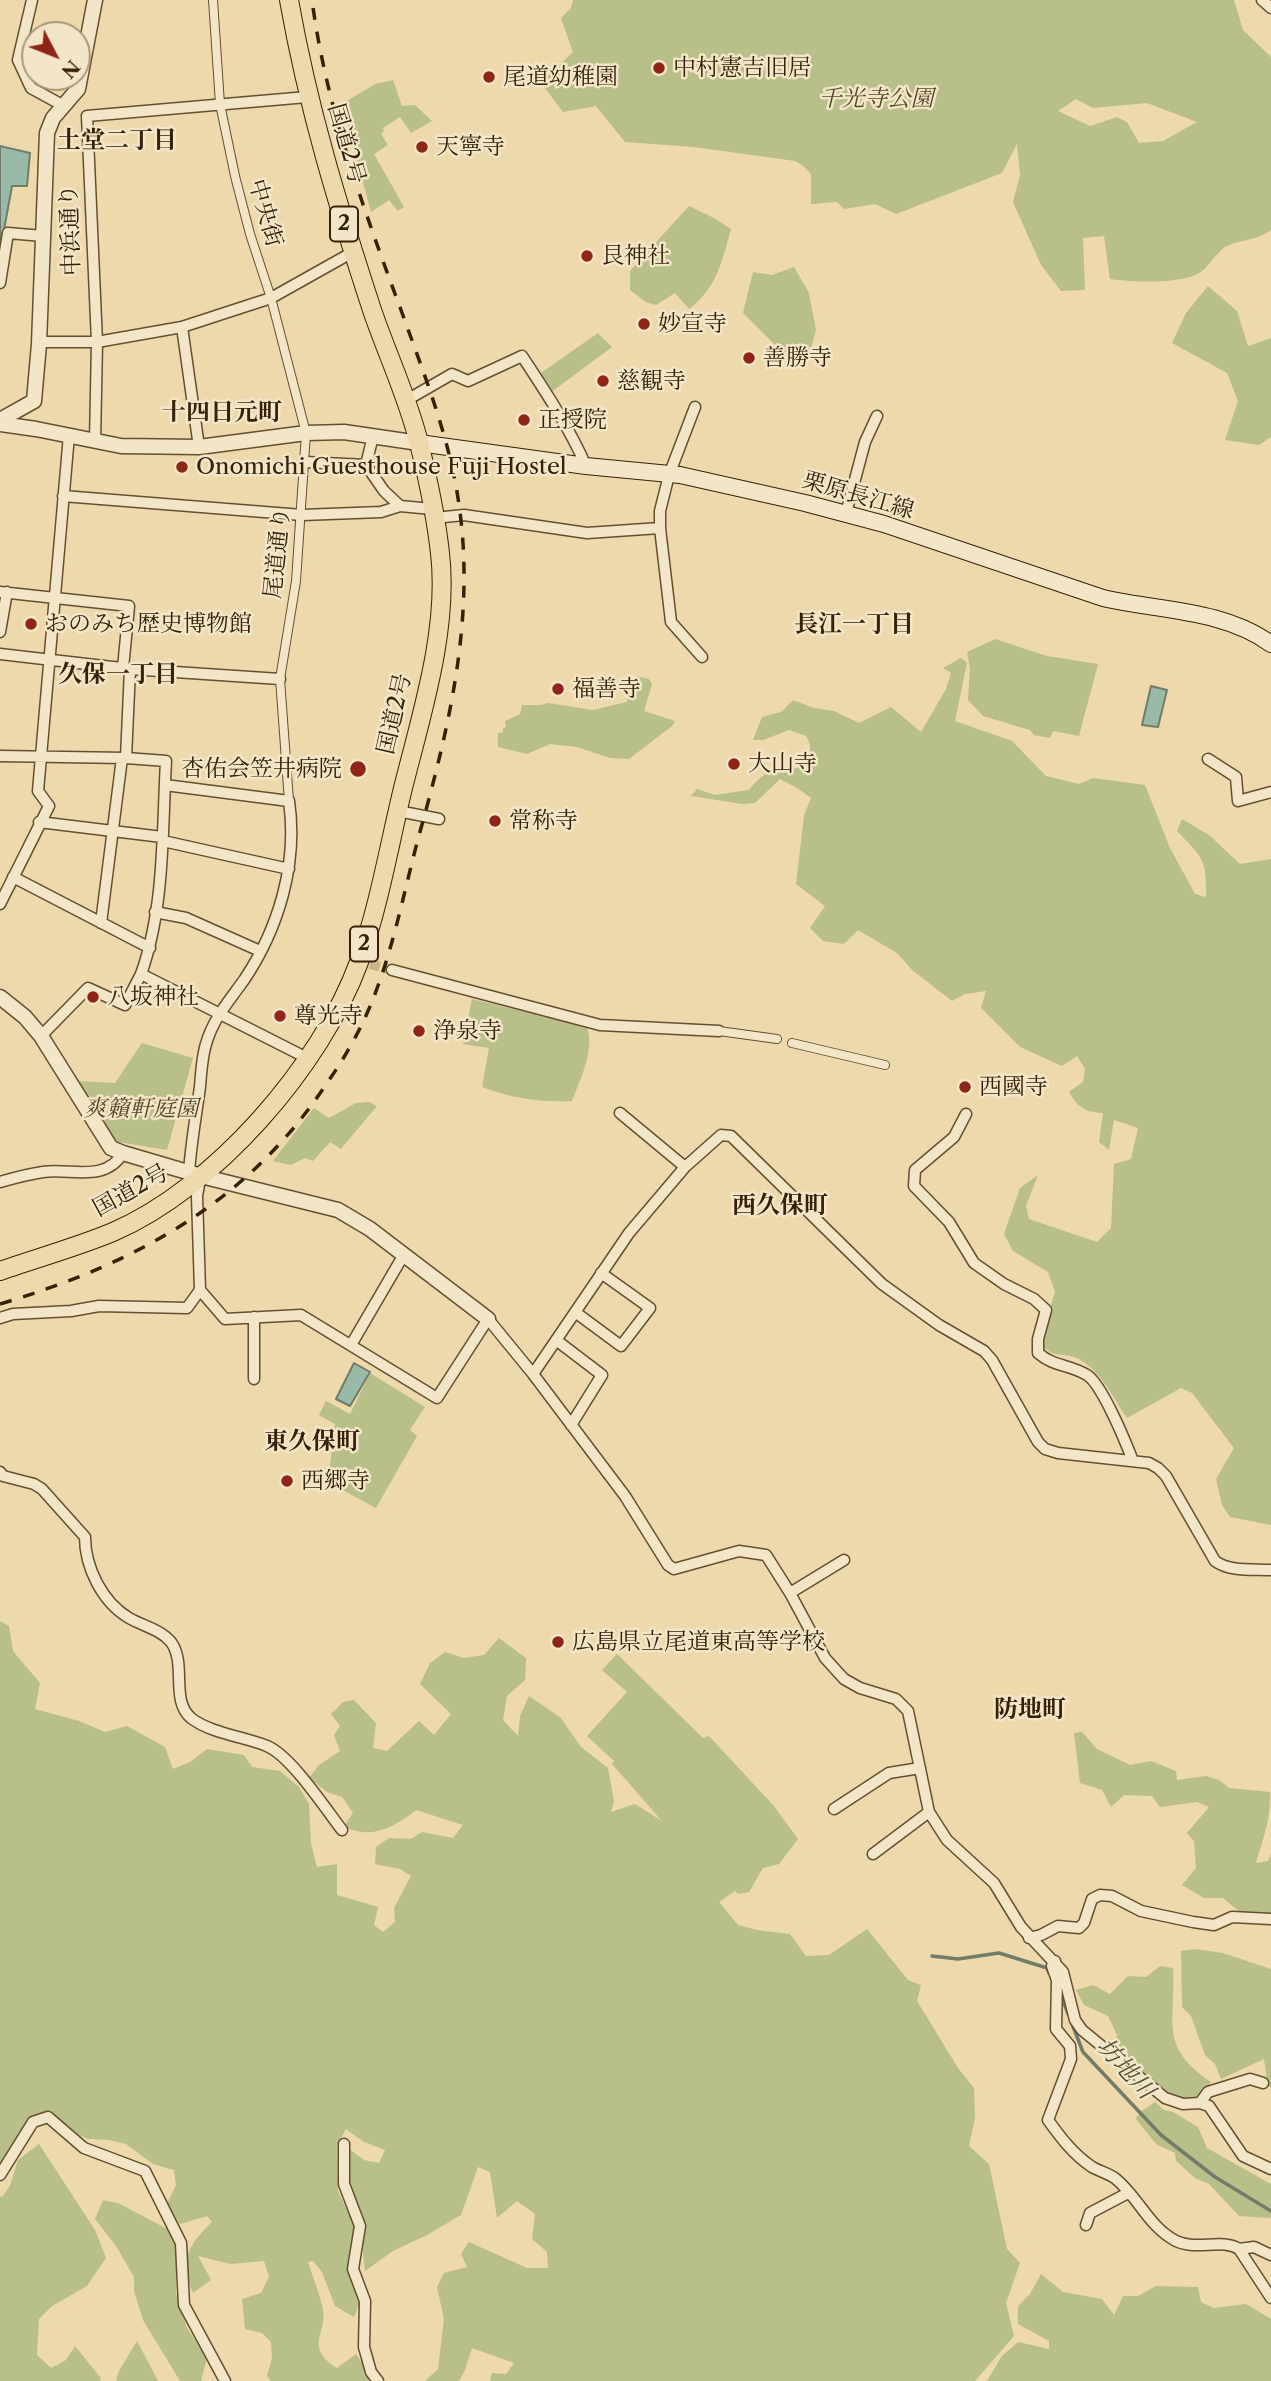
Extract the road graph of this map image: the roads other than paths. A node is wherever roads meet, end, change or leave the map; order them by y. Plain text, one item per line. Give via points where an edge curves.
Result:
1 (32, 0) edge
2 (95, 0) edge
3 (213, 0) edge
4 (289, 0) edge
5 (1262, 0) edge
6 (1271, 9) edge
7 (27, 21) edge
8 (89, 21) edge
9 (21, 45) edge
10 (21, 66) edge
11 (38, 91) edge
12 (76, 91) edge
13 (307, 97) junction
14 (66, 103) junction
15 (220, 104) junction
16 (87, 116) junction
17 (43, 236) junction
18 (353, 252) junction
19 (0, 283) edge
20 (271, 298) junction
21 (182, 327) junction
22 (39, 342) junction
23 (97, 342) junction
24 (34, 401) junction
25 (405, 401) junction
26 (695, 407) dead end
27 (877, 416) dead end
28 (0, 422) edge
29 (36, 429) junction
30 (306, 433) junction
31 (69, 435) junction
32 (373, 436) junction
33 (95, 442) junction
34 (419, 443) junction
35 (198, 447) junction
36 (305, 462) junction
37 (366, 465) junction
38 (586, 466) junction
39 (669, 475) junction
40 (63, 496) junction
41 (400, 506) junction
42 (433, 513) junction
43 (846, 513) junction
44 (302, 516) junction
45 (660, 528) junction
46 (4, 592) edge
47 (57, 596) junction
48 (0, 632) edge
49 (1271, 644) edge
50 (0, 654) edge
51 (702, 657) dead end
52 (50, 661) junction
53 (126, 668) junction
54 (281, 679) junction
55 (0, 756) edge
56 (43, 757) junction
57 (124, 758) junction
58 (1208, 759) dead end
59 (164, 785) junction
60 (1271, 793) edge
61 (289, 801) junction
62 (398, 811) junction
63 (439, 819) dead end
64 (39, 822) junction
65 (112, 832) junction
66 (162, 839) junction
67 (289, 869) junction
68 (13, 877) junction
69 (0, 904) edge
70 (155, 912) junction
71 (101, 923) junction
72 (150, 948) junction
73 (260, 951) junction
74 (392, 970) tunnel mouth
75 (141, 974) junction
76 (0, 997) edge
77 (218, 1013) junction
78 (719, 1031) joint
79 (41, 1035) junction
80 (777, 1039) dead end
81 (792, 1043) dead end
82 (309, 1059) junction
83 (885, 1065) dead end
84 (620, 1113) dead end
85 (966, 1114) dead end
86 (123, 1153) junction
87 (685, 1167) junction
88 (195, 1174) junction
89 (0, 1182) edge
90 (403, 1256) junction
91 (0, 1271) edge
92 (601, 1273) junction
93 (200, 1290) junction
94 (575, 1312) junction
95 (254, 1317) junction
96 (0, 1318) edge
97 (488, 1319) junction
98 (556, 1340) junction
99 (352, 1345) junction
100 (533, 1374) junction
101 (254, 1379) dead end
102 (571, 1425) junction
103 (1133, 1461) junction
104 (0, 1472) edge
105 (844, 1560) dead end
106 (1271, 1570) edge
107 (790, 1593) junction
108 (920, 1768) junction
109 (834, 1810) dead end
110 (929, 1812) junction
111 (341, 1830) dead end
112 (873, 1854) dead end
113 (1271, 1919) edge
114 (1029, 1938) junction
115 (1055, 1961) junction
116 (1264, 2083) dead end
117 (1200, 2104) junction
118 (344, 2144) dead end
119 (1271, 2169) edge
120 (0, 2175) edge
121 (1128, 2193) junction
122 (1086, 2225) dead end
123 (1239, 2249) junction
124 (1271, 2255) edge
125 (1271, 2298) edge
126 (225, 2381) edge
127 (378, 2381) edge

1 - 7 street
2 - 8 street
3 - 15 street, 中央街
4 - 13 highway, 国道2号 / 2
5 - 6 street
9 - 10 street
11 - 14 street
12 - 14 street
13 - 15 street
13 - 18 highway, 国道2号 / 2
14 - 16 street
14 - 17 street via 47,133
15 - 16 street
15 - 20 street, 中央街 via 247,223
16 - 23 street, 中浜通り
17 - 19 street via 8,233
17 - 22 street
18 - 20 street
18 - 25 highway, 国道2号 / 2
20 - 21 street
20 - 30 street, 中央街
21 - 23 street
21 - 35 street
22 - 23 street
22 - 24 street
23 - 33 street, 中浜通り
24 - 28 street
24 - 29 street
25 - 34 highway, 国道2号 / 2
25 - 38 street via 452,374 468,381 522,356
26 - 39 street
27 - 43 street via 865,442
28 - 29 street
29 - 31 street
30 - 32 street
30 - 35 street
30 - 36 street, 尾道通り
31 - 33 street
31 - 40 street
32 - 34 street
32 - 37 street
33 - 35 street
34 - 38 main road, 栗原長江線
34 - 42 highway, 国道2号 / 2
36 - 37 street
36 - 44 street, 尾道通り
37 - 41 street via 383,491
38 - 39 main road, 栗原長江線
39 - 43 main road, 栗原長江線
39 - 45 street
40 - 44 street
40 - 47 street
41 - 42 street
41 - 44 street via 381,512
42 - 45 street via 587,533
42 - 62 highway, 国道2号 / 2 via 441,567 438,626
43 - 49 main road, 栗原長江線 via 1103,598 1242,626
44 - 54 street, 尾道通り
45 - 51 street via 671,622
46 - 47 street
46 - 48 street
47 - 52 street
47 - 53 street via 129,606
50 - 52 street
52 - 53 street
52 - 56 street
53 - 54 street
53 - 57 street
54 - 61 street, 尾道通り
55 - 56 street
56 - 57 street
56 - 64 street via 38,791 49,806
57 - 59 street via 166,761
57 - 65 street
58 - 60 street via 1236,777 1238,801
59 - 61 street
59 - 66 street
61 - 67 street via 293,828
62 - 63 street
62 - 82 highway, 国道2号 / 2 via 365,962
64 - 65 street
64 - 68 street
65 - 66 street
65 - 71 street
66 - 67 street
66 - 70 street
67 - 73 street via 280,908
68 - 69 street
68 - 71 street
70 - 72 street
70 - 73 street via 186,918
71 - 72 street
72 - 75 street
73 - 77 street
74 - 78 street via 600,1026
75 - 77 street
75 - 79 street via 125,1004 88,988
76 - 79 street
77 - 82 street
77 - 88 street via 205,1045
78 - 80 street
79 - 86 street via 108,1144
81 - 83 street
82 - 88 highway, 国道2号 / 2 via 260,1118
84 - 87 street
85 - 103 street via 954,1137 915,1170 914,1186 949,1222 974,1263 1046,1310 1038,1353 1049,1363 1067,1365 1091,1377
86 - 88 street
86 - 89 street via 113,1167 102,1171 45,1172
87 - 92 street
87 - 103 street via 721,1135 731,1136 882,1284 984,1351 1045,1449
88 - 90 street via 338,1210
88 - 91 highway, 国道2号 / 2 via 151,1212 113,1232
88 - 93 street
90 - 97 street
90 - 99 street
92 - 94 street
92 - 94 street via 650,1308 621,1346
93 - 95 street via 225,1319
93 - 96 street via 187,1308 99,1306
94 - 98 street
95 - 99 street via 301,1315
95 - 101 street
97 - 99 street via 437,1398
97 - 100 street
98 - 100 street
98 - 102 street via 602,1375
100 - 102 street
102 - 107 street via 625,1496 668,1565 674,1569 739,1551 755,1552 766,1555
103 - 106 street via 1149,1463 1166,1476 1215,1561 1238,1569
104 - 111 street via 34,1484 52,1497 85,1537 85,1556 107,1599 170,1641 178,1654 182,1705 191,1717 276,1751 311,1788
105 - 107 street
107 - 108 street via 825,1658 844,1679 896,1699 908,1711
108 - 109 street via 889,1773
108 - 110 street
110 - 112 street
110 - 114 street via 947,1840 995,1883
113 - 114 street via 1232,1917 1214,1925 1141,1910 1100,1895 1092,1899 1079,1928 1058,1926
114 - 115 street
115 - 117 street via 1082,2029 1165,2098
115 - 121 street via 1056,2029 1070,2046 1071,2059 1048,2120 1067,2146 1115,2178
116 - 117 street via 1250,2079 1208,2092
117 - 119 street via 1216,2113 1243,2156
118 - 127 street via 344,2184 360,2225 353,2269 365,2301 364,2347
120 - 126 street via 33,2122 48,2117 83,2148 145,2171 181,2243 184,2305
121 - 122 street via 1090,2213
121 - 123 street via 1175,2241 1203,2247 1231,2244
123 - 124 street via 1254,2247
123 - 125 street

